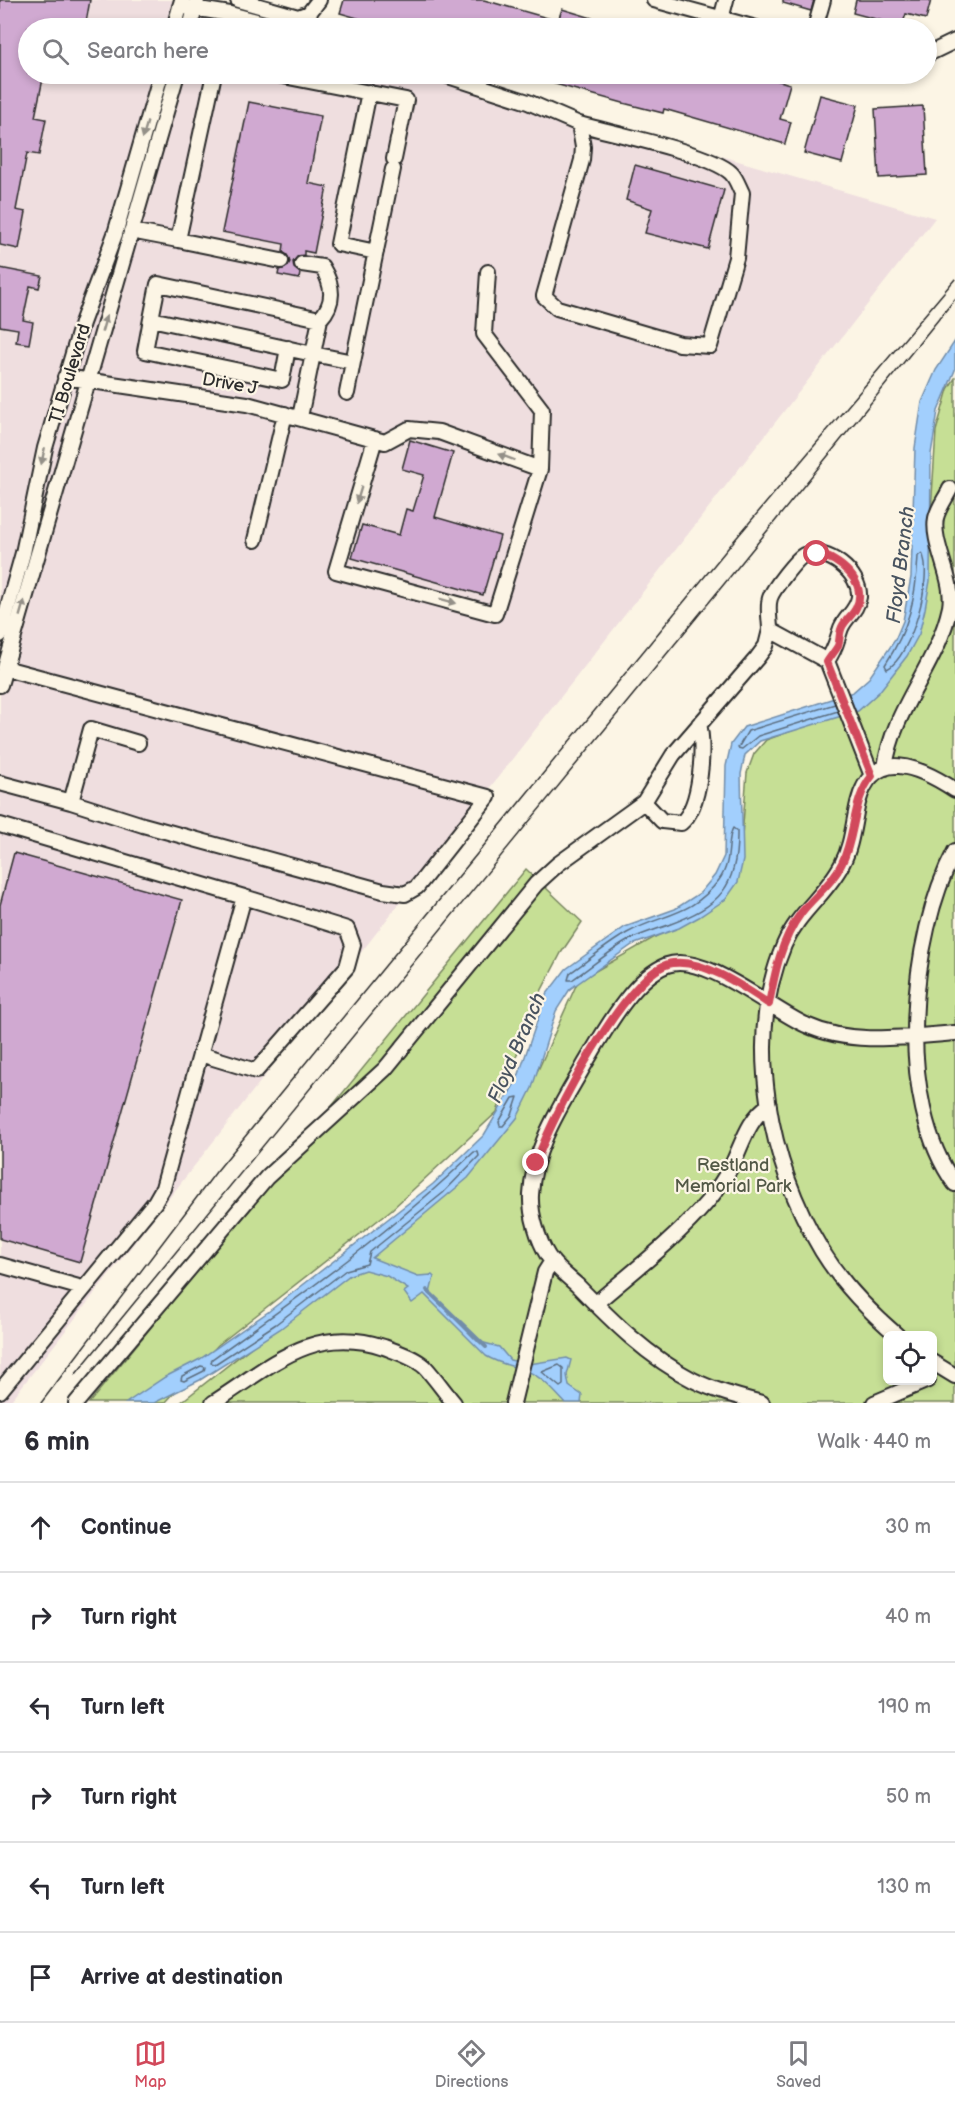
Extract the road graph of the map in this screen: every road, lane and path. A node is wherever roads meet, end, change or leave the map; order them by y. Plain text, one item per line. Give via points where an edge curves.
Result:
1 (238, 0) edge
2 (319, 0) edge
3 (654, 0) edge
4 (726, 0) edge
5 (823, 0) edge
6 (181, 3) edge
7 (196, 5) edge
8 (177, 18) edge
9 (245, 18) edge
10 (717, 18) edge
11 (721, 18) edge
12 (818, 18) edge
13 (955, 42) edge
14 (937, 50) edge
15 (158, 84) edge
16 (174, 84) edge
17 (212, 84) edge
18 (326, 84) edge
19 (473, 84) edge
20 (369, 92) junction
21 (579, 124) junction
22 (131, 231) junction
23 (178, 240) junction
24 (376, 252) junction
25 (281, 261) dead end
26 (302, 264) dead end
27 (488, 272) dead end
28 (152, 319) junction
29 (320, 319) junction
30 (288, 348) junction
31 (313, 354) junction
32 (353, 362) junction
33 (65, 377) junction
34 (88, 381) junction
35 (347, 393) dead end
36 (285, 414) junction
37 (300, 417) junction
38 (380, 440) junction
39 (540, 469) junction
40 (950, 489) dead end
41 (255, 540) dead end
42 (770, 630) junction
43 (0, 635) edge
44 (827, 662) junction
45 (5, 668) junction
46 (0, 685) edge
47 (699, 724) junction
48 (138, 743) dead end
49 (885, 768) junction
50 (872, 776) junction
51 (0, 783) edge
52 (955, 790) edge
53 (71, 802) junction
54 (644, 802) junction
55 (0, 825) edge
56 (955, 851) edge
57 (244, 897) junction
58 (769, 1004) junction
59 (955, 1033) edge
60 (916, 1036) junction
61 (200, 1054) junction
62 (769, 1105) junction
63 (955, 1184) edge
64 (552, 1261) junction
65 (0, 1265) edge
66 (82, 1288) junction
67 (595, 1304) junction
68 (894, 1331) edge
69 (937, 1364) edge
70 (952, 1371) edge
71 (937, 1377) edge
72 (916, 1385) edge
73 (0, 1391) edge
74 (76, 1403) edge
75 (213, 1403) edge
76 (454, 1403) edge
77 (513, 1403) edge
78 (762, 1403) edge
79 (873, 1403) edge

1 - 2 street via 297,17 309,13
3 - 10 street
4 - 11 street
5 - 12 street
6 - 7 street
6 - 8 street
7 - 9 street
13 - 14 street
15 -> 33 street, TI Boulevard via 115,234
16 - 22 street, TI Boulevard
17 - 23 street
18 - 20 street
19 - 21 street
20 - 24 street via 406,100
20 - 24 street via 338,244
21 - 21 street via 699,157 731,173 738,183 742,193 736,258 710,346 680,344 557,308 544,296 582,160
22 - 23 street
34 -> 22 street, TI Boulevard
23 - 25 street
24 - 32 street
26 - 29 street via 322,267 332,284 329,309
27 - 39 street via 484,334 542,411
28 - 29 street via 158,284
28 - 30 street
28 - 30 street via 145,351 282,380
29 - 31 street
30 - 31 street
31 - 32 street
31 - 37 street
32 - 35 street
33 - 34 street, Drive J
33 -> 43 street, TI Boulevard via 45,448 24,553
34 - 36 street, Drive J via 247,404
45 -> 34 street, TI Boulevard
36 - 37 street, Drive J
36 - 41 street
37 - 38 street, Drive J
39 -> 38 street via 439,432 410,429
38 -> 39 street via 336,571 495,614
40 - 49 street via 936,517 936,529 945,559 951,605 931,662 894,727
42 - 44 street
42 - 44 street via 770,598 794,563 804,555 828,556 855,579 859,594 857,607 842,628 838,646
42 - 47 street via 766,646 757,658
44 - 50 street
45 - 46 street, TI Boulevard
45 - 53 street via 488,797 417,887 405,894 143,825
47 - 54 street via 673,755
47 - 54 street via 699,775 689,817 681,823 662,821
48 - 53 street via 91,729
49 - 50 street
49 - 52 street via 900,765 918,769
50 - 58 street via 858,802 842,865 802,912 783,947
51 - 53 street
54 - 74 street via 536,884 385,1069 267,1177
55 - 57 street
56 - 60 street via 924,940
57 - 61 street
57 - 61 street via 347,929 353,945 347,967 256,1071
58 - 60 street via 805,1025 842,1036
58 - 62 street via 765,1064
58 - 64 street via 716,973 674,963 650,976 617,1012 555,1117 536,1163 532,1211
59 - 60 street
60 - 63 street via 923,1113 935,1149
61 - 66 street via 163,1188
62 - 67 street via 752,1120 732,1166 708,1201 668,1242
62 - 68 street via 784,1168 821,1250 834,1269
64 - 67 street
64 - 77 street via 545,1272
65 - 66 street
66 - 73 street
67 - 78 street via 672,1368 710,1387
69 - 70 street
70 - 71 street
72 - 79 street
75 - 76 street via 300,1349 318,1341 342,1338 375,1344 418,1362

